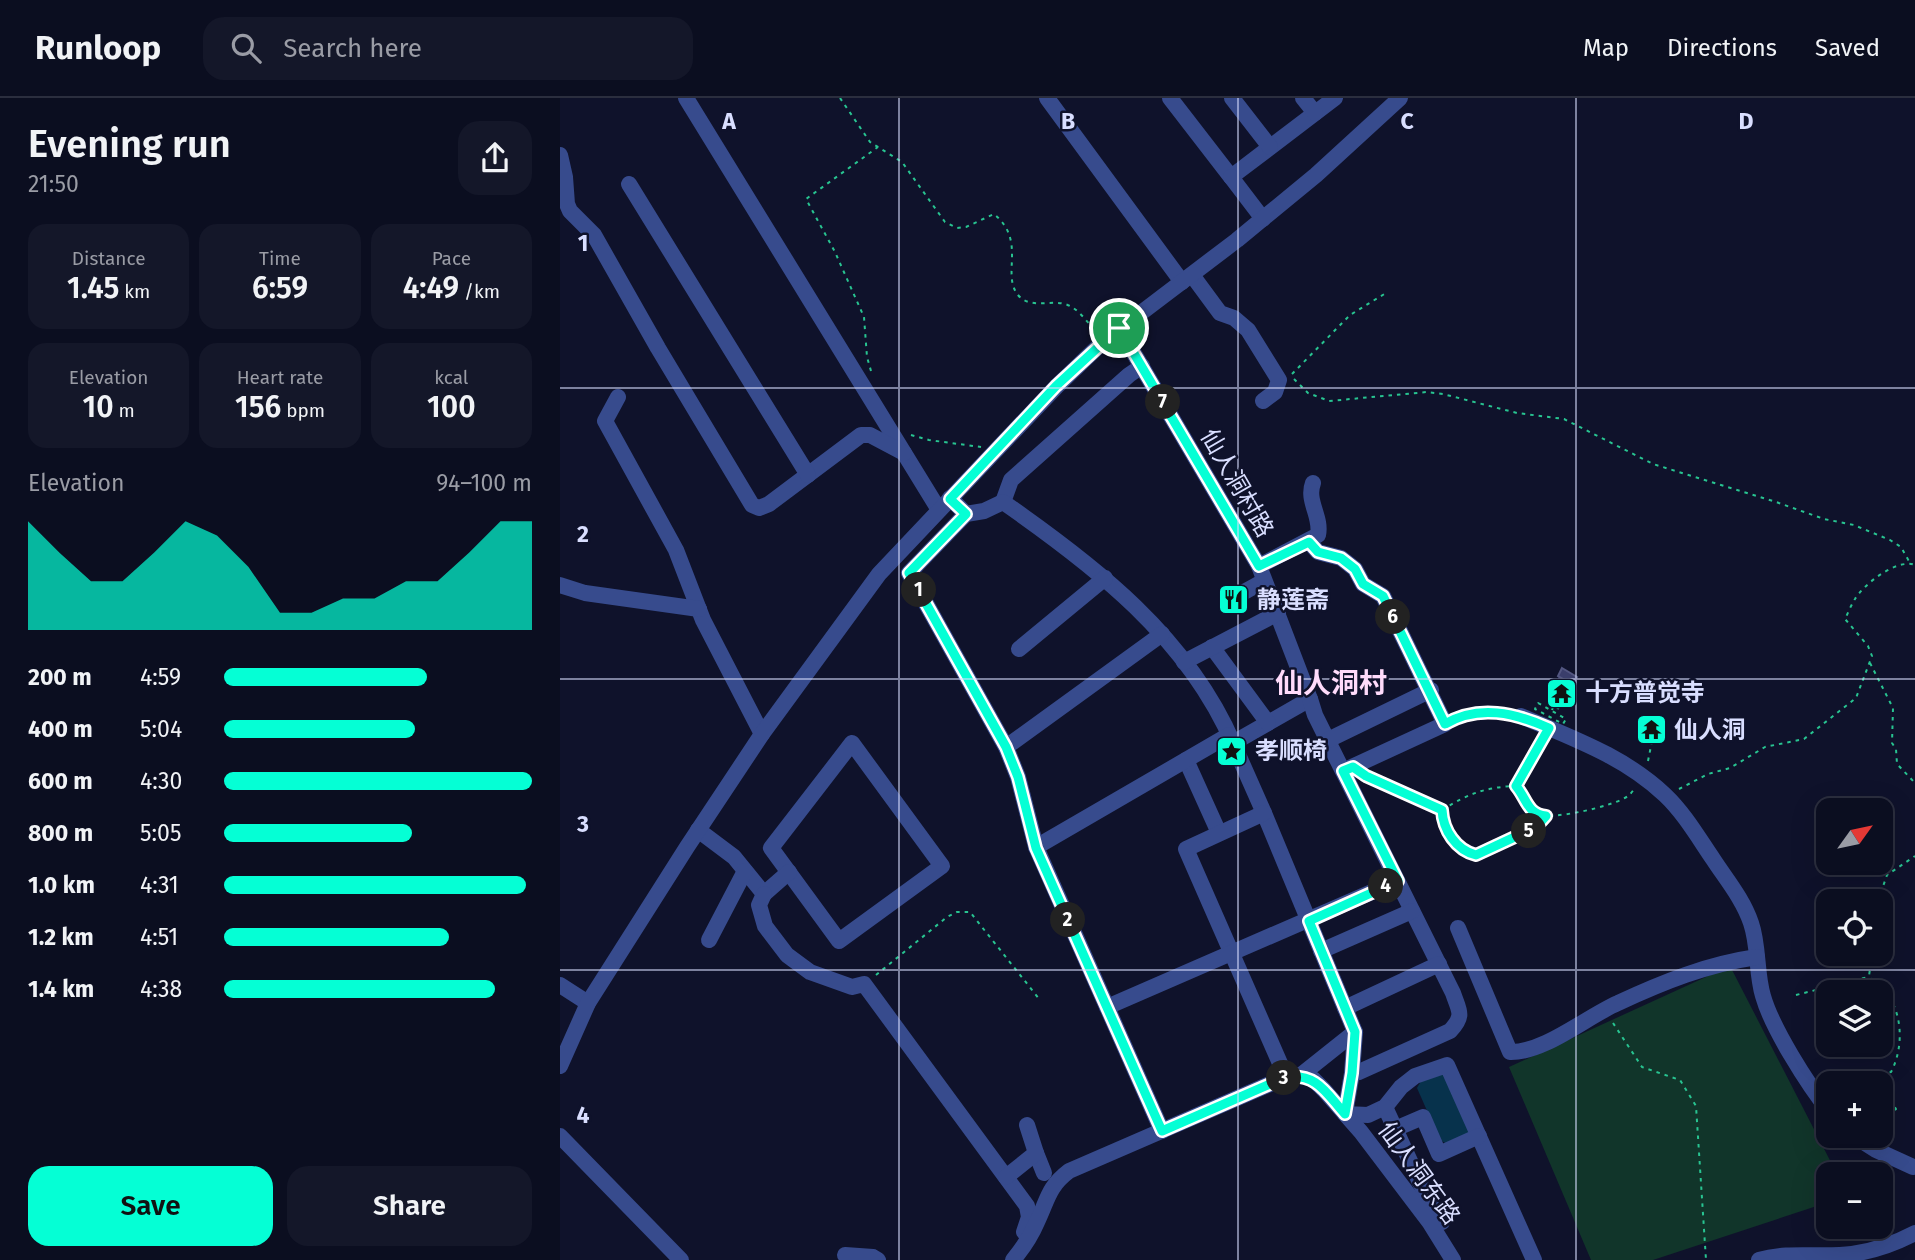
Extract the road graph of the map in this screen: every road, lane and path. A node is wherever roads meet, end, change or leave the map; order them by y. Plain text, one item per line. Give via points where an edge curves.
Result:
1 (686, 98) edge
2 (840, 98) edge
3 (1047, 98) edge
4 (1170, 98) edge
5 (1232, 98) edge
6 (1303, 98) edge
7 (1335, 98) edge
8 (1400, 98) edge
9 (1315, 113) junction
10 (878, 147) junction
11 (1270, 148) junction
12 (560, 155) edge
13 (1231, 177) junction
14 (629, 184) dead end
15 (1263, 219) junction
16 (1187, 278) junction
17 (1386, 293) dead end
18 (1119, 328) junction
19 (1104, 341) junction
20 (1142, 366) junction
21 (875, 380) dead end
22 (618, 397) dead end
23 (1263, 401) dead end
24 (910, 435) dead end
25 (995, 451) junction
26 (904, 453) junction
27 (808, 475) junction
28 (1313, 483) dead end
29 (1003, 502) junction
30 (944, 505) junction
31 (966, 514) junction
32 (1309, 542) junction
33 (1910, 563) junction
34 (1915, 565) edge
35 (1262, 573) junction
36 (1105, 578) junction
37 (560, 585) edge
38 (1235, 597) dead end
39 (699, 609) junction
40 (1278, 613) junction
41 (1162, 635) junction
42 (1212, 647) junction
43 (1019, 649) dead end
44 (1184, 662) junction
45 (1869, 662) junction
46 (1430, 690) junction
47 (1310, 699) junction
48 (1554, 705) dead end
49 (1551, 711) dead end
50 (1521, 716) joint
51 (1268, 723) junction
52 (1445, 724) junction
53 (1549, 728) junction
54 (1651, 730) dead end
55 (762, 734) junction
56 (1231, 739) junction
57 (1328, 740) junction
58 (1006, 747) junction
59 (1186, 760) junction
60 (1348, 769) junction
61 (1644, 777) junction
62 (1915, 783) edge
63 (1516, 786) junction
64 (1666, 796) junction
65 (1442, 810) junction
66 (1264, 813) junction
67 (1546, 816) junction
68 (698, 830) junction
69 (1219, 833) junction
70 (1036, 848) junction
71 (1915, 856) edge
72 (745, 871) junction
73 (789, 872) junction
74 (1398, 881) junction
75 (1882, 889) edge
76 (764, 894) junction
77 (1412, 911) junction
78 (1309, 921) junction
79 (1458, 928) dead end
80 (709, 940) dead end
81 (1321, 951) junction
82 (1231, 953) junction
83 (1757, 957) junction
84 (1439, 964) junction
85 (1870, 966) edge
86 (1869, 976) junction
87 (864, 984) junction
88 (560, 985) edge
89 (1796, 995) dead end
90 (1040, 1000) dead end
91 (588, 1003) junction
92 (1107, 1007) junction
93 (1345, 1008) junction
94 (1590, 1017) junction
95 (1355, 1032) junction
96 (560, 1066) edge
97 (1892, 1071) edge
98 (1352, 1073) junction
99 (1294, 1076) junction
100 (1816, 1094) edge
101 (1385, 1107) junction
102 (1345, 1114) junction
103 (1027, 1125) dead end
104 (1395, 1129) junction
105 (1162, 1131) junction
106 (560, 1136) edge
107 (1479, 1136) junction
108 (1875, 1148) edge
109 (1888, 1148) edge
110 (1036, 1153) junction
111 (1886, 1154) junction
112 (1913, 1167) dead end
113 (1044, 1174) dead end
114 (1006, 1177) junction
115 (1443, 1222) dead end
116 (1915, 1233) edge
117 (845, 1255) dead end
118 (681, 1260) edge
119 (878, 1260) edge
120 (1003, 1260) edge
121 (1013, 1260) edge
122 (1452, 1260) edge
123 (1534, 1260) edge
124 (1706, 1260) edge
125 (1759, 1260) edge

1 - 26 street
2 - 10 path
3 - 16 street
4 - 13 street
5 - 11 street
6 - 9 street
7 - 9 street
8 - 15 street
9 - 11 street
10 - 19 path via 902,162 945,222 966,227 994,214 1012,242 1015,291 1021,299 1063,303 1075,309
10 - 21 path via 806,199 864,317 867,357
11 - 13 street
12 - 27 street via 570,211 594,236 752,505 759,508 769,503
13 - 15 street
14 - 27 street
15 - 16 street
16 - 18 street
16 - 23 street via 1220,313 1248,330 1273,367 1279,380 1275,393
17 - 33 path via 1350,315 1291,376 1308,393 1329,401 1427,392 1564,419 1653,464 1890,540 1901,547
18 - 19 street
18 - 20 street, 仙人洞村路
19 - 25 street
20 - 29 street via 1011,480
20 - 35 street, 仙人洞村路
22 - 39 street via 605,421 676,550
24 - 25 path
25 - 30 street
26 - 27 street via 861,435
26 - 30 street
28 - 32 street via 1310,491 1320,527 1318,536
29 - 31 street
29 - 36 street
30 - 31 street
30 - 55 street via 879,574
31 - 58 street via 909,573
32 - 35 street
32 - 46 street via 1318,552 1341,558 1355,569 1363,584 1383,596
33 - 34 path
33 - 45 path via 1891,567 1873,582 1856,597 1845,619 1868,646
35 - 38 street
35 - 40 street, 仙人洞村路
36 - 41 street
36 - 43 street
37 - 39 street via 585,593
39 - 55 street
40 - 42 street
40 - 47 street, 仙人洞村路
41 - 44 street
41 - 58 street
42 - 44 street
42 - 51 street
44 - 56 street via 1201,683
45 - 62 path via 1893,708 1897,764
45 - 64 path via 1856,698 1804,739 1765,747
46 - 52 street
46 - 57 street
47 - 51 street
47 - 57 street, 仙人洞村路
48 - 49 path
50 - 52 path via 1483,712
50 - 53 street
51 - 56 street
52 - 60 street
53 - 61 street via 1609,754
53 - 63 path
54 - 61 path
55 - 68 street
56 - 59 street
56 - 66 street
57 - 60 street, 仙人洞村路
58 - 70 street
59 - 69 street
59 - 70 street
60 - 65 path
60 - 74 street, 仙人洞村路
61 - 64 street
61 - 67 path via 1628,796 1597,808
63 - 65 path via 1490,787
63 - 67 path via 1529,809
64 - 83 street via 1740,900 1751,923
65 - 67 path via 1442,821 1458,847 1476,855 1536,827
66 - 69 street
66 - 78 street
68 - 72 street
68 - 91 street
69 - 82 street via 1185,849
70 - 92 street
71 - 75 path via 1887,875
72 - 76 street
72 - 80 street
73 - 73 street via 839,941 942,866 852,743 771,848
73 - 76 street
74 - 77 street, 仙人洞村路
74 - 78 street
76 - 87 street via 759,905 765,926 787,955 810,972 852,987
77 - 81 street
77 - 84 street, 仙人洞村路
78 - 81 street
78 - 82 street
79 - 94 street via 1510,1052 1536,1049
81 - 93 street
82 - 92 street
82 - 99 street
83 - 94 street via 1722,962 1671,980
83 - 100 street via 1768,1011
84 - 93 street
84 - 98 street, 仙人洞村路 via 1461,1016 1459,1022 1450,1031
85 - 86 path
86 - 89 path
86 - 97 path via 1894,1005 1900,1032 1898,1059
87 - 90 path via 947,917 970,912
87 - 114 street
88 - 91 street
91 - 96 street
92 - 105 street
93 - 95 street
94 - 124 path via 1609,1018 1642,1067 1680,1080 1696,1106
95 - 98 street
95 - 99 street
98 - 102 street
99 - 102 street, 仙人洞东路 via 1313,1079
99 - 105 street
101 - 102 street via 1368,1115
101 - 104 street
101 - 107 street via 1415,1076 1447,1065
102 - 122 street, 仙人洞东路 via 1430,1223
103 - 110 street
104 - 107 street via 1423,1117 1439,1154
104 - 115 street
105 - 121 street via 1057,1180 1028,1241
106 - 118 street
107 - 123 street
108 - 111 street
109 - 111 path
110 - 113 street
110 - 114 street
111 - 112 street
114 - 120 street via 1027,1206 1029,1217
116 - 125 street via 1852,1254
117 - 119 street

